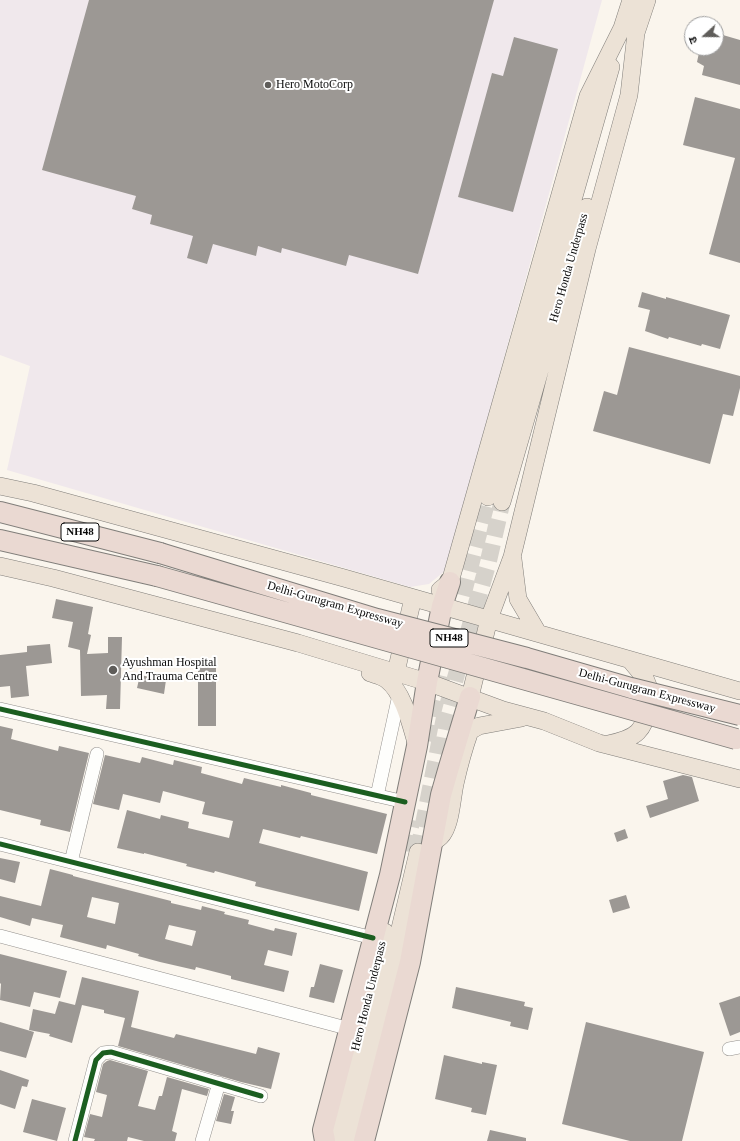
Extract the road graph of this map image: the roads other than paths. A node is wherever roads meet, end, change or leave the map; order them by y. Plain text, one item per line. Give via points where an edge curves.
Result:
1 (631, 0) edge
2 (647, 0) edge
3 (629, 31) junction
4 (0, 486) edge
5 (495, 499) tunnel mouth
6 (0, 512) edge
7 (0, 540) edge
8 (512, 557) junction
9 (0, 566) edge
10 (450, 582) junction
11 (408, 596) junction
12 (442, 606) junction
13 (489, 619) junction
14 (538, 633) junction
15 (316, 649) junction
16 (630, 660) junction
17 (396, 672) junction
18 (427, 682) junction
19 (740, 691) edge
20 (399, 695) junction
21 (467, 707) junction
22 (0, 709) edge
23 (740, 715) edge
24 (528, 717) junction
25 (740, 740) edge
26 (608, 744) junction
27 (417, 746) junction
28 (97, 754) dead end
29 (740, 779) edge
30 (377, 796) junction
31 (405, 802) junction
32 (0, 844) edge
33 (418, 848) junction
34 (71, 862) junction
35 (0, 936) edge
36 (373, 938) junction
37 (350, 1029) junction
38 (219, 1083) junction
39 (261, 1096) dead end
40 (75, 1141) edge
41 (202, 1141) edge
42 (325, 1141) edge
43 (333, 1141) edge
44 (350, 1141) edge
45 (364, 1141) edge

1 - 3 main road
2 - 3 main road
3 - 5 main road, Hero Honda Underpass
3 - 8 main road via 629,94 587,249
3 - 10 main road via 588,96
4 - 11 main road via 33,492
6 - 23 highway, Delhi-Gurugram Expressway / NH48, bridge via 160,553 377,619
7 - 25 highway, Delhi-Gurugram Expressway / NH48, bridge via 157,576
8 - 13 main road
8 - 14 main road via 518,599
9 - 15 main road
10 - 11 main road via 434,595
10 - 12 highway
11 - 12 main road
11 - 17 main road
12 - 13 main road
12 - 18 highway
13 - 14 main road
13 - 21 main road
14 - 16 main road
15 - 17 main road
15 - 20 main road via 331,661 381,676
16 - 19 main road
16 - 26 main road via 645,678 653,698 641,729 634,737
17 - 18 main road
18 - 21 main road
18 - 27 highway
20 - 27 main road
20 - 30 street
21 - 24 main road via 503,710
21 - 33 highway via 441,795
22 - 30 street
24 - 26 main road
24 - 33 main road via 479,726 470,731 445,832 440,838
26 - 29 main road
27 - 31 highway
28 - 34 street
30 - 31 street
31 - 36 highway via 390,875
32 - 34 street
33 - 43 main road, Hero Honda Underpass
33 - 44 main road, Hero Honda Underpass
33 - 45 highway via 410,962
34 - 36 street
35 - 37 street
36 - 37 highway
37 - 42 highway via 323,1130
38 - 39 street
38 - 40 street via 111,1052 103,1053 96,1060
38 - 41 street

